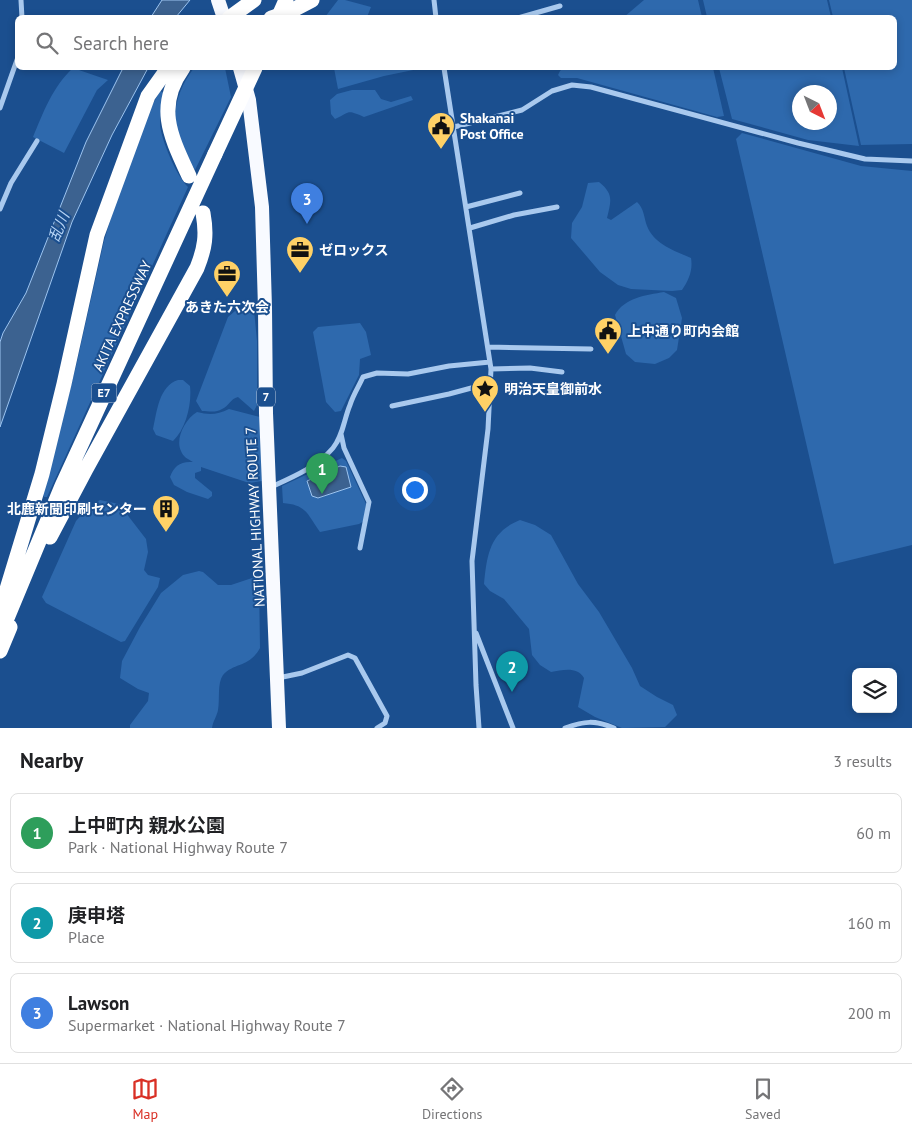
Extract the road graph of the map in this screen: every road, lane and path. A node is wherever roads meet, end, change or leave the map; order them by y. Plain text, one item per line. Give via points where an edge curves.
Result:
1 (21, 0) edge
2 (218, 0) edge
3 (254, 0) edge
4 (286, 0) edge
5 (312, 0) edge
6 (434, 0) edge
7 (560, 6) dead end
8 (22, 15) edge
9 (223, 15) edge
10 (233, 15) edge
11 (279, 15) edge
12 (280, 15) edge
13 (436, 15) edge
14 (528, 15) edge
15 (15, 66) edge
16 (167, 70) edge
17 (182, 70) edge
18 (241, 70) edge
19 (254, 70) edge
20 (444, 70) edge
21 (0, 108) edge
22 (454, 128) junction
23 (37, 141) dead end
24 (912, 161) edge
25 (189, 176) dead end
26 (520, 193) dead end
27 (466, 206) junction
28 (557, 207) dead end
29 (0, 209) edge
30 (204, 213) dead end
31 (470, 228) junction
32 (488, 347) junction
33 (591, 349) dead end
34 (491, 366) junction
35 (562, 372) dead end
36 (490, 383) junction
37 (392, 406) dead end
38 (341, 434) junction
39 (270, 487) junction
40 (360, 548) dead end
41 (0, 612) edge
42 (475, 630) junction
43 (0, 635) edge
44 (0, 651) edge
45 (278, 678) junction
46 (279, 728) edge
47 (377, 728) edge
48 (479, 728) edge
49 (513, 728) edge
50 (564, 728) edge
51 (614, 728) edge

1 - 8 street
2 - 9 highway
3 - 10 highway
4 - 11 highway, bridge
5 - 12 highway
6 - 13 street
7 - 14 street
15 - 21 street
16 - 41 highway via 148,96 98,235 42,474
17 - 25 highway via 169,93 168,111 170,132
18 - 39 highway, NATIONAL HIGHWAY ROUTE 7 / 7 via 249,100 262,207
19 - 43 highway, AKITA EXPRESSWAY / E7, bridge via 62,486
20 - 22 street
22 - 24 street via 522,110 552,91 572,85 865,159
22 - 27 street
23 - 29 street via 11,183
26 - 27 street
27 - 31 street
28 - 31 street
30 - 44 highway via 204,250 197,268 56,526 29,580
31 - 32 street
32 - 33 street
32 - 34 street
34 - 35 street
34 - 36 street
34 - 38 street via 450,366 408,374 377,373 363,377 349,405
36 - 37 street
36 - 42 street via 488,428 472,562
38 - 39 street via 333,448 315,464
38 - 40 street via 344,448 369,502
39 - 45 highway, NATIONAL HIGHWAY ROUTE 7 / 7
42 - 48 street
42 - 49 street
45 - 46 highway, NATIONAL HIGHWAY ROUTE 7 / 7
45 - 47 street via 302,673 348,655 356,658 387,716 385,723
50 - 51 street via 598,722

